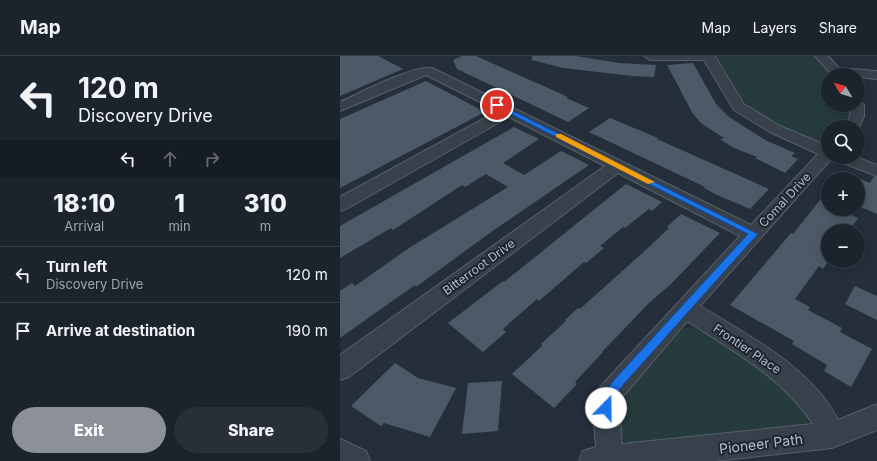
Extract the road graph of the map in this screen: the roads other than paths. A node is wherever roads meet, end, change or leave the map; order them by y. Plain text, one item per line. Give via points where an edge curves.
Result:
1 (650, 56) edge
2 (708, 56) edge
3 (821, 56) edge
4 (832, 68) edge
5 (865, 74) edge
6 (877, 75) edge
7 (340, 107) edge
8 (509, 111) junction
9 (821, 149) edge
10 (865, 155) edge
11 (877, 156) edge
12 (821, 160) edge
13 (859, 164) edge
14 (617, 166) junction
15 (877, 171) edge
16 (340, 205) edge
17 (753, 234) junction
18 (685, 308) junction
19 (340, 368) edge
20 (877, 416) edge
21 (832, 435) junction
22 (340, 452) edge
23 (719, 455) edge
24 (601, 460) edge
25 (356, 461) edge

1 - 2 street
2 - 9 street via 739,107 775,129
3 - 4 street
5 - 6 street
7 - 8 street via 414,74 427,71
8 - 14 street
8 - 16 street
10 - 11 street
12 - 17 street, Comal Drive
13 - 15 street
14 - 17 street
14 - 19 street, Bitterroot Drive
17 - 18 street, Comal Drive
18 - 21 street, Frontier Place via 763,356 780,370 818,410
18 - 24 street, Comal Drive via 618,382 610,396 606,408
20 - 21 street, Pioneer Path
21 - 23 street, Pioneer Path
22 - 25 street
23 - 24 street, Pioneer Path

